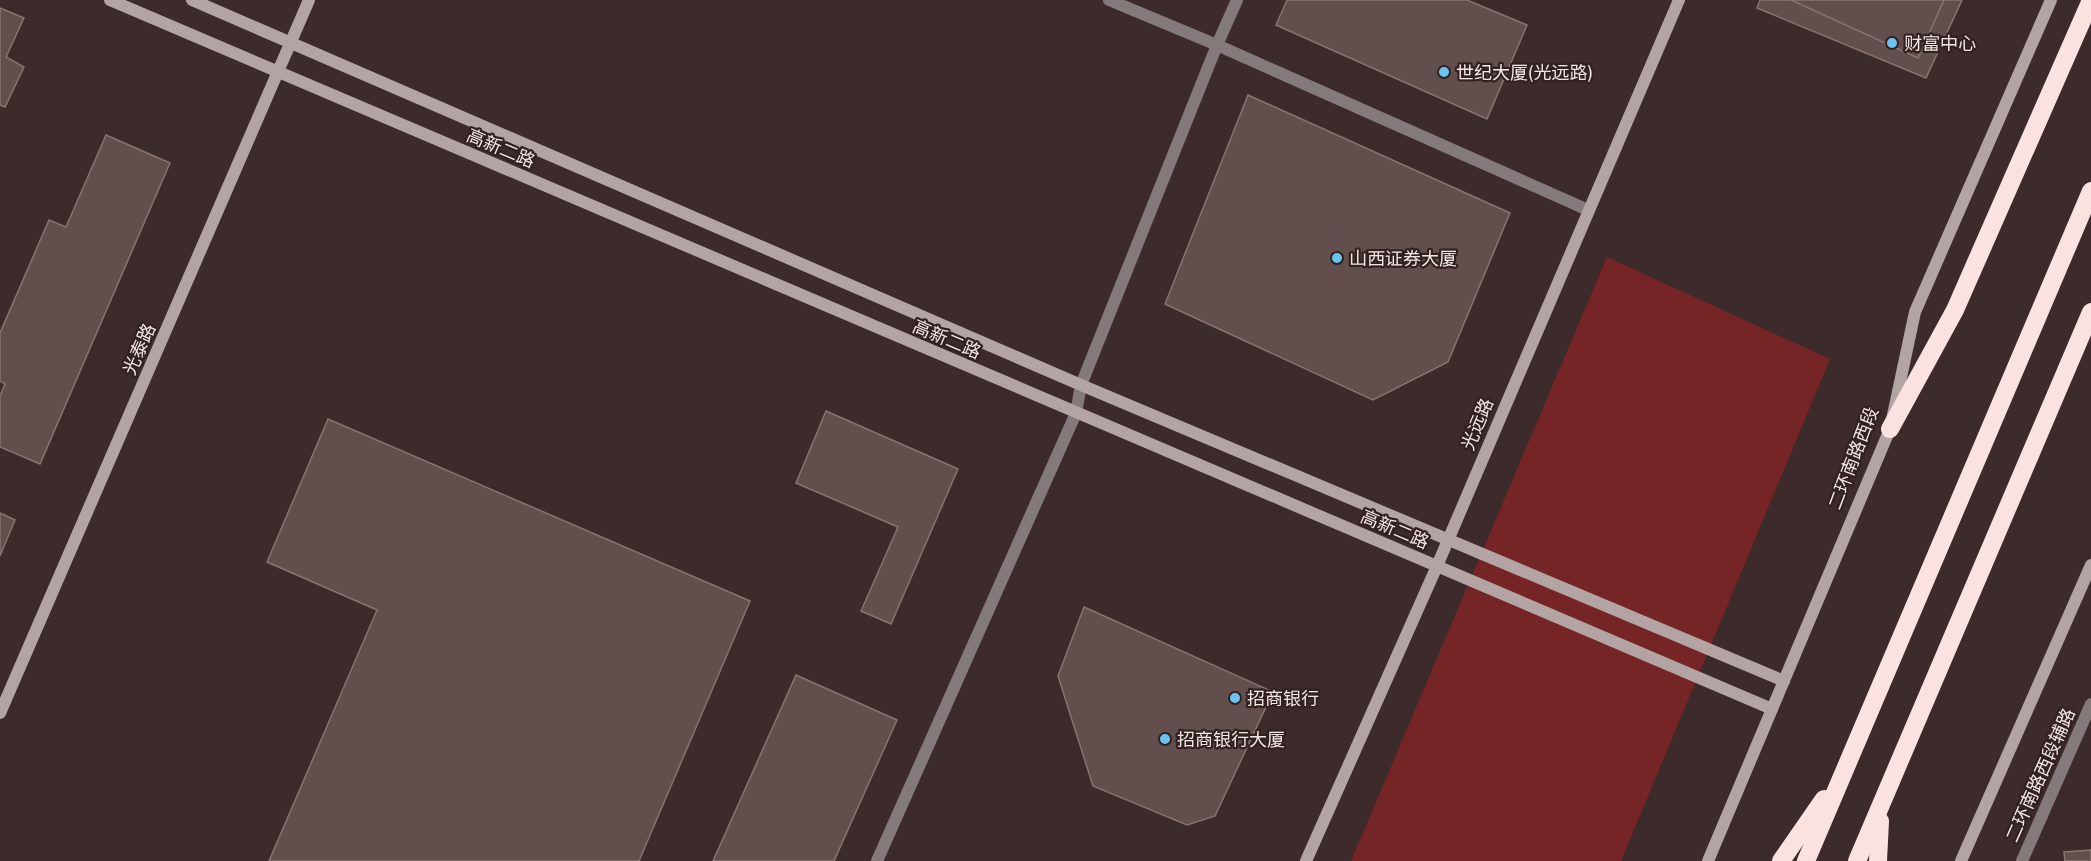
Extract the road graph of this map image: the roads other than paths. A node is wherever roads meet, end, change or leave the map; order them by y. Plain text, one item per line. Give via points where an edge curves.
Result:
1 (110, 0) edge
2 (192, 0) edge
3 (309, 0) edge
4 (1109, 0) edge
5 (1237, 0) edge
6 (1679, 0) edge
7 (2051, 0) edge
8 (2091, 0) edge
9 (290, 42) junction
10 (1217, 45) junction
11 (279, 73) junction
12 (2091, 191) edge
13 (1588, 210) junction
14 (2091, 312) edge
15 (1081, 385) junction
16 (1076, 413) junction
17 (1890, 429) junction
18 (1448, 539) junction
19 (2091, 565) edge
20 (1437, 566) junction
21 (1784, 681) junction
22 (2091, 704) edge
23 (1772, 709) junction
24 (0, 713) edge
25 (1845, 768) junction
26 (1880, 809) junction
27 (877, 861) edge
28 (1306, 861) edge
29 (1708, 861) edge
30 (1781, 861) edge
31 (1806, 861) edge
32 (1857, 861) edge
33 (1878, 861) edge
34 (1961, 861) edge
35 (2022, 861) edge

1 - 11 street, 高新二路
2 - 9 street, 高新二路
3 - 9 street, 光泰路
4 - 10 street
5 - 10 street
6 - 13 street, 光远路
7 - 17 street, 二环南路西段 via 1915,312
8 - 17 highway via 1955,310
9 - 11 street, 光泰路
9 - 15 street, 高新二路
10 - 13 street
10 - 15 street
11 - 16 street, 高新二路
11 - 24 street, 光泰路
12 - 25 highway
13 - 18 street, 光远路
14 - 26 highway
15 - 16 street
15 - 18 street, 高新二路
16 - 20 street, 高新二路
16 - 27 street
17 - 21 street, 二环南路西段
18 - 20 street, 光远路
18 - 21 street, 高新二路
19 - 34 street
20 - 23 street, 高新二路
20 - 28 street, 光远路
21 - 23 street, 二环南路西段
22 - 35 street, 二环南路西段辅路
23 - 29 street, 二环南路西段
25 - 30 highway
25 - 31 highway
26 - 32 highway
26 - 33 highway

